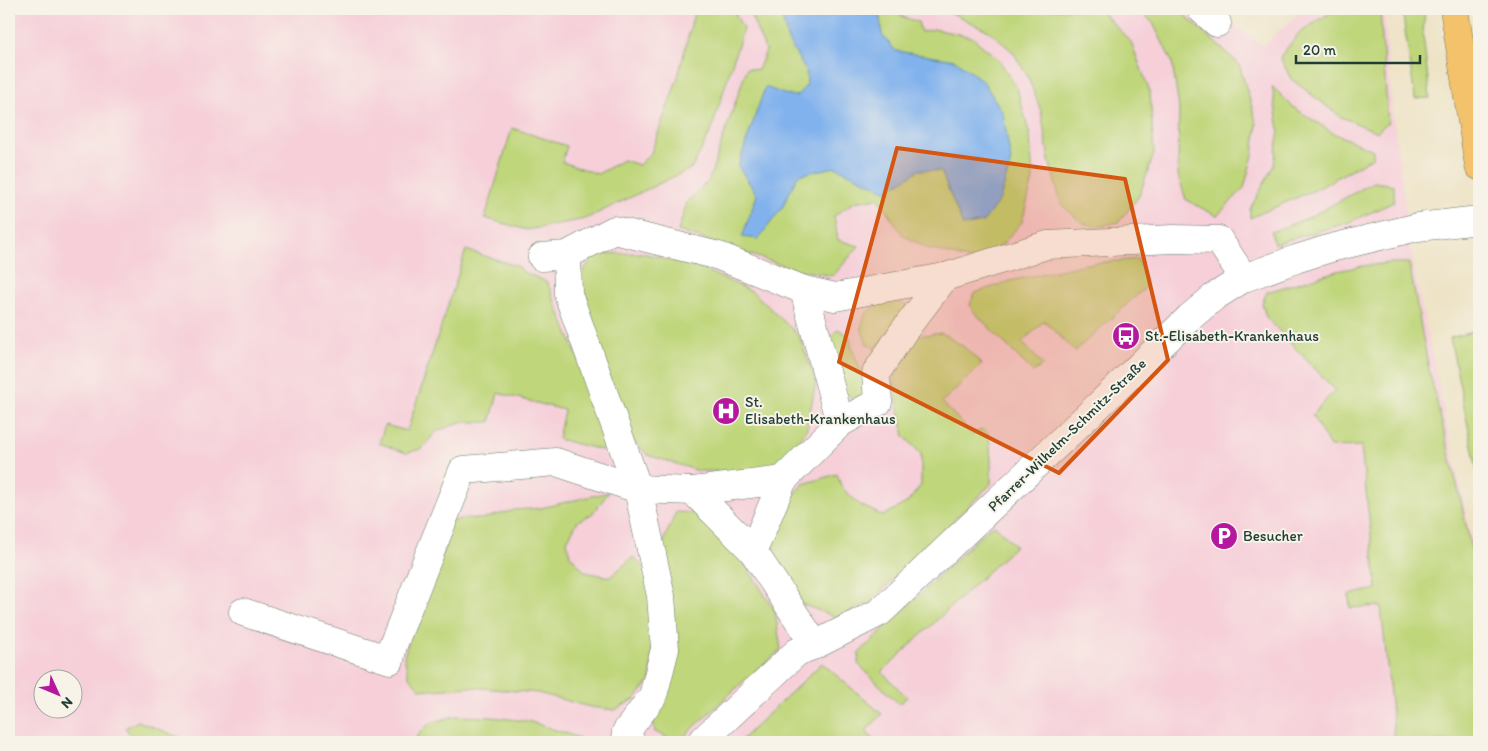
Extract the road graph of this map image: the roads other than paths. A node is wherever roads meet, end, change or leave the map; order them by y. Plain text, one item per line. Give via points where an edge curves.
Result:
1 (1454, 9) edge
2 (1479, 166) edge
3 (1479, 220) edge
4 (945, 277) junction
5 (1244, 278) junction
6 (804, 290) junction
7 (840, 423) junction
8 (782, 480) junction
9 (638, 489) junction
10 (693, 491) junction
11 (753, 551) junction
12 (243, 612) dead end
13 (815, 645) junction
14 (631, 742) edge
15 (701, 742) edge

1 - 2 main road
3 - 5 lane, Pfarrer-Wilhelm-Schmitz-Straße via 1418,227 1331,248
4 - 5 lane via 1047,245 1173,239 1219,240
4 - 6 lane via 835,297
4 - 7 lane via 876,374 878,402
5 - 13 lane, Pfarrer-Wilhelm-Schmitz-Straße via 1214,296 1189,318 880,612
6 - 7 lane
6 - 9 lane via 720,256 614,230 554,256
7 - 8 lane
8 - 10 lane
8 - 11 lane
9 - 10 lane
9 - 12 lane via 556,462 463,470 393,644 390,660
9 - 14 lane via 661,596 665,649 653,696 626,732
10 - 11 lane
11 - 13 lane
13 - 15 lane, Pfarrer-Wilhelm-Schmitz-Straße via 797,652

